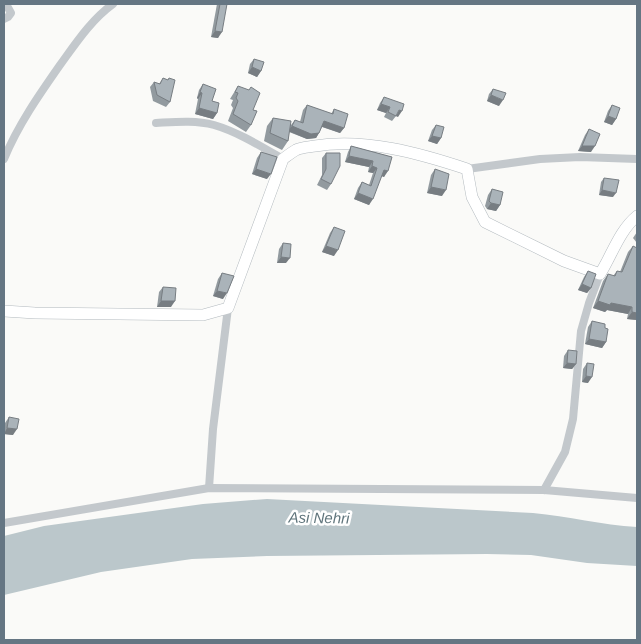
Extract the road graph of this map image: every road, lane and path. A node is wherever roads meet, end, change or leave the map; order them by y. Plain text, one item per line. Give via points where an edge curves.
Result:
1 (6, 4) edge
2 (113, 4) edge
3 (4, 19) edge
4 (156, 123) dead end
5 (4, 159) edge
6 (283, 159) junction
7 (637, 159) edge
8 (467, 168) junction
9 (637, 216) edge
10 (600, 274) junction
11 (228, 308) junction
12 (4, 311) edge
13 (209, 488) junction
14 (544, 490) junction
15 (637, 498) edge
16 (4, 524) edge

1 - 3 street via 11,13
2 - 5 street via 84,32 39,95
4 - 6 street via 214,125
6 - 8 street via 297,149 342,143 396,150
6 - 11 street
7 - 8 street via 540,159
8 - 10 street via 472,197 486,222 564,261
9 - 10 street via 622,233
10 - 14 street via 581,331 571,427 565,452
11 - 12 street via 203,315
11 - 13 street
13 - 14 street
13 - 16 street
14 - 15 street

